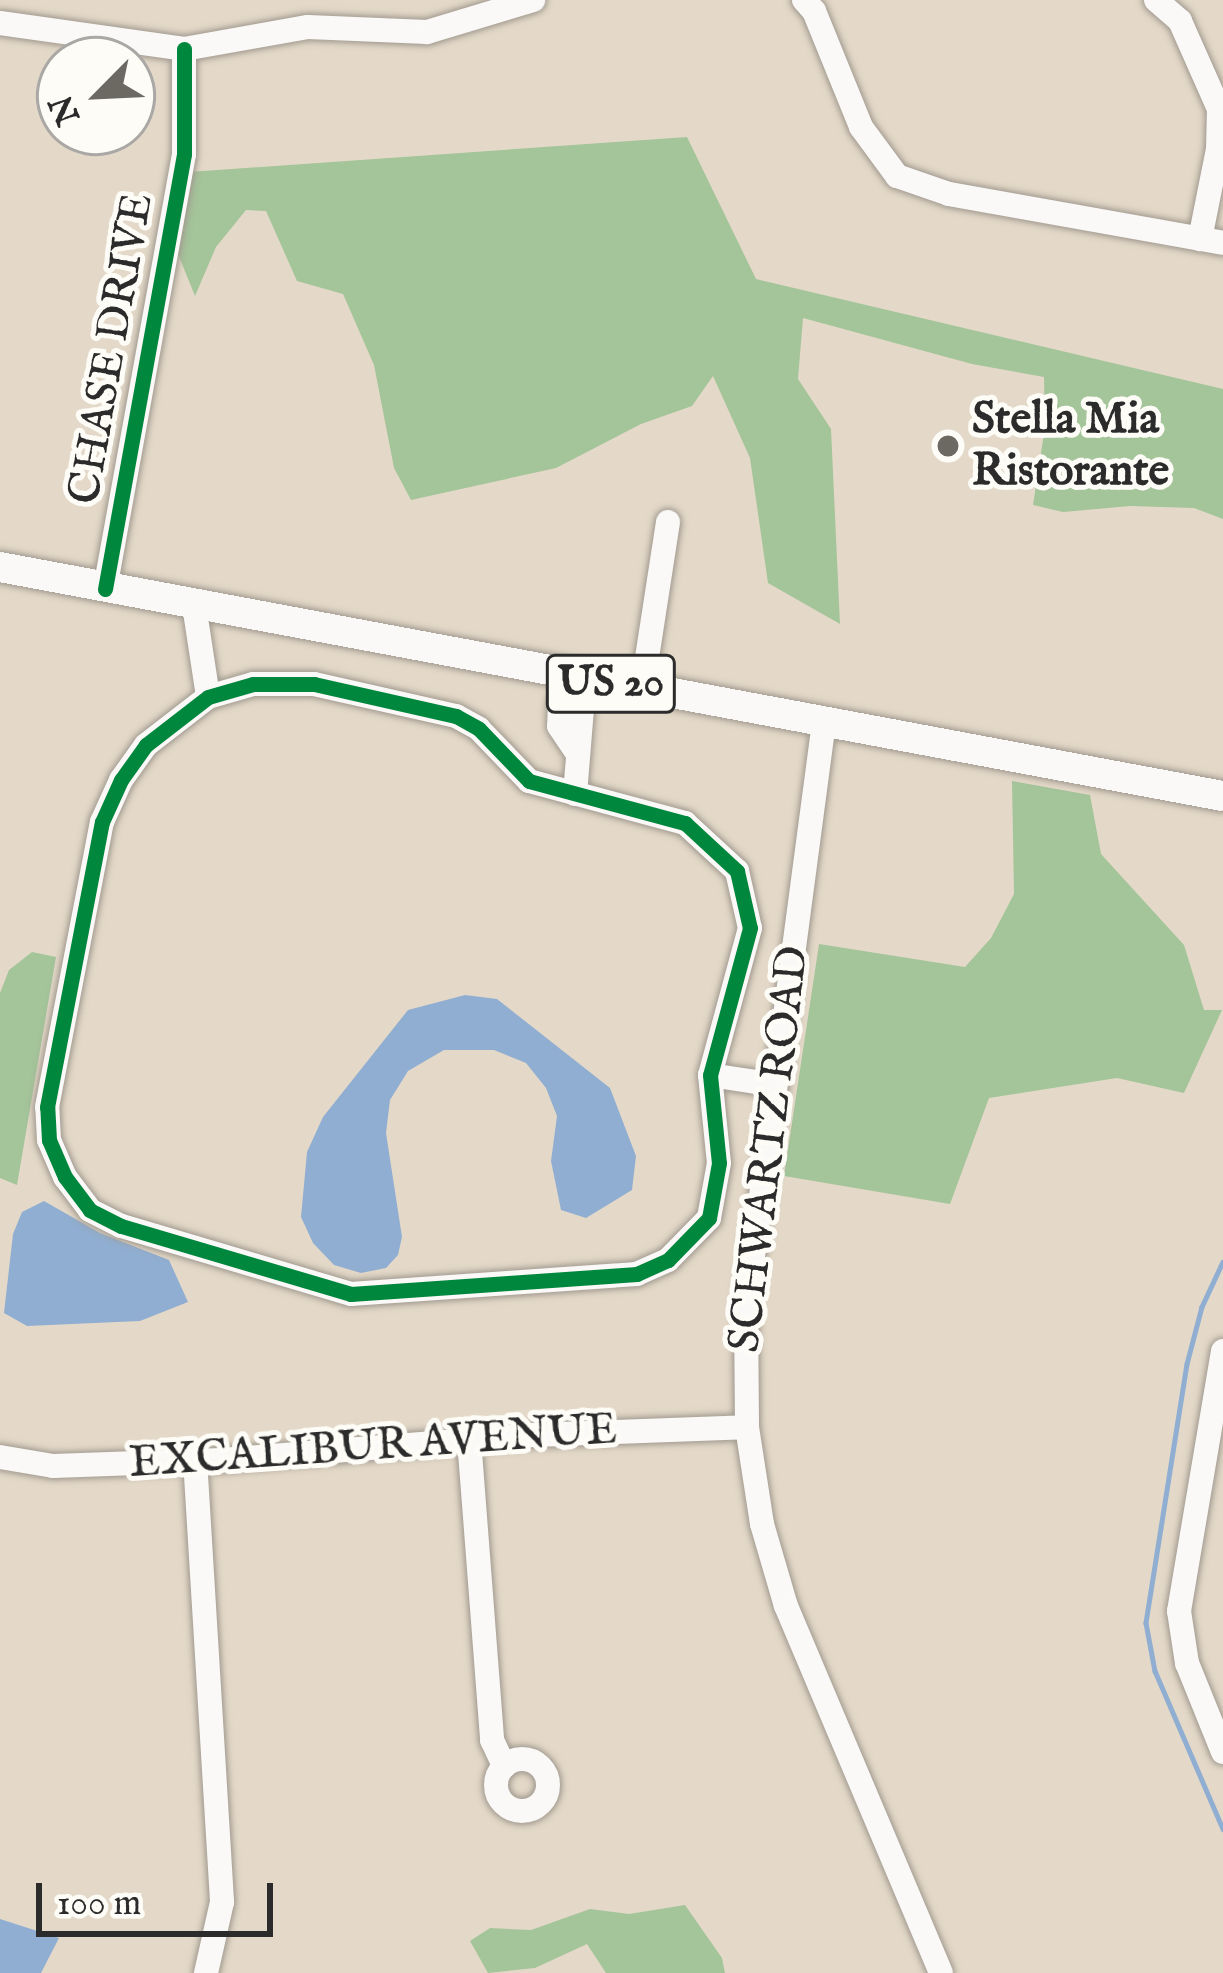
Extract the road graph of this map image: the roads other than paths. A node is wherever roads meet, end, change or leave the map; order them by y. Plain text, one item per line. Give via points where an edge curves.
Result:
1 (533, 0) edge
2 (803, 0) edge
3 (1156, 0) edge
4 (0, 23) edge
5 (184, 49) junction
6 (1212, 241) edge
7 (668, 522) dead end
8 (0, 567) edge
9 (105, 589) junction
10 (194, 605) junction
11 (577, 678) junction
12 (642, 690) junction
13 (208, 697) junction
14 (824, 722) junction
15 (575, 794) junction
16 (1223, 796) edge
17 (710, 1075) junction
18 (775, 1085) junction
19 (1223, 1351) edge
20 (747, 1427) junction
21 (469, 1439) junction
22 (0, 1457) edge
23 (195, 1459) junction
24 (1223, 1752) edge
25 (504, 1766) dead end
26 (206, 1973) edge
27 (941, 1973) edge

1 - 5 street via 427,32 308,27
2 - 6 street via 861,127 898,176 950,194
3 - 6 street via 1180,22 1219,109
4 - 5 street
5 - 9 street, CHASE DRIVE via 184,154
7 - 12 street
8 - 9 main road, US 20
9 - 10 main road, US 20
10 - 11 main road, US 20
10 - 13 street
11 - 12 main road, US 20
11 - 15 street via 583,697
12 - 14 main road, US 20
13 - 15 street via 253,684 314,684 456,716 529,781
13 - 17 street via 146,745 102,822 47,1107 49,1140 90,1210 351,1294 637,1274 668,1260 710,1218 719,1163
14 - 16 main road, US 20
14 - 18 street, SCHWARTZ ROAD
15 - 17 street via 685,823 737,871 750,928
17 - 18 street
18 - 20 street, SCHWARTZ ROAD via 742,1345
19 - 24 street via 1179,1610 1186,1663
20 - 21 street, EXCALIBUR AVENUE
20 - 27 street, SCHWARTZ ROAD via 786,1606
21 - 23 street, EXCALIBUR AVENUE
21 - 25 street via 492,1740
22 - 23 street, EXCALIBUR AVENUE via 53,1466
23 - 26 street via 223,1902

